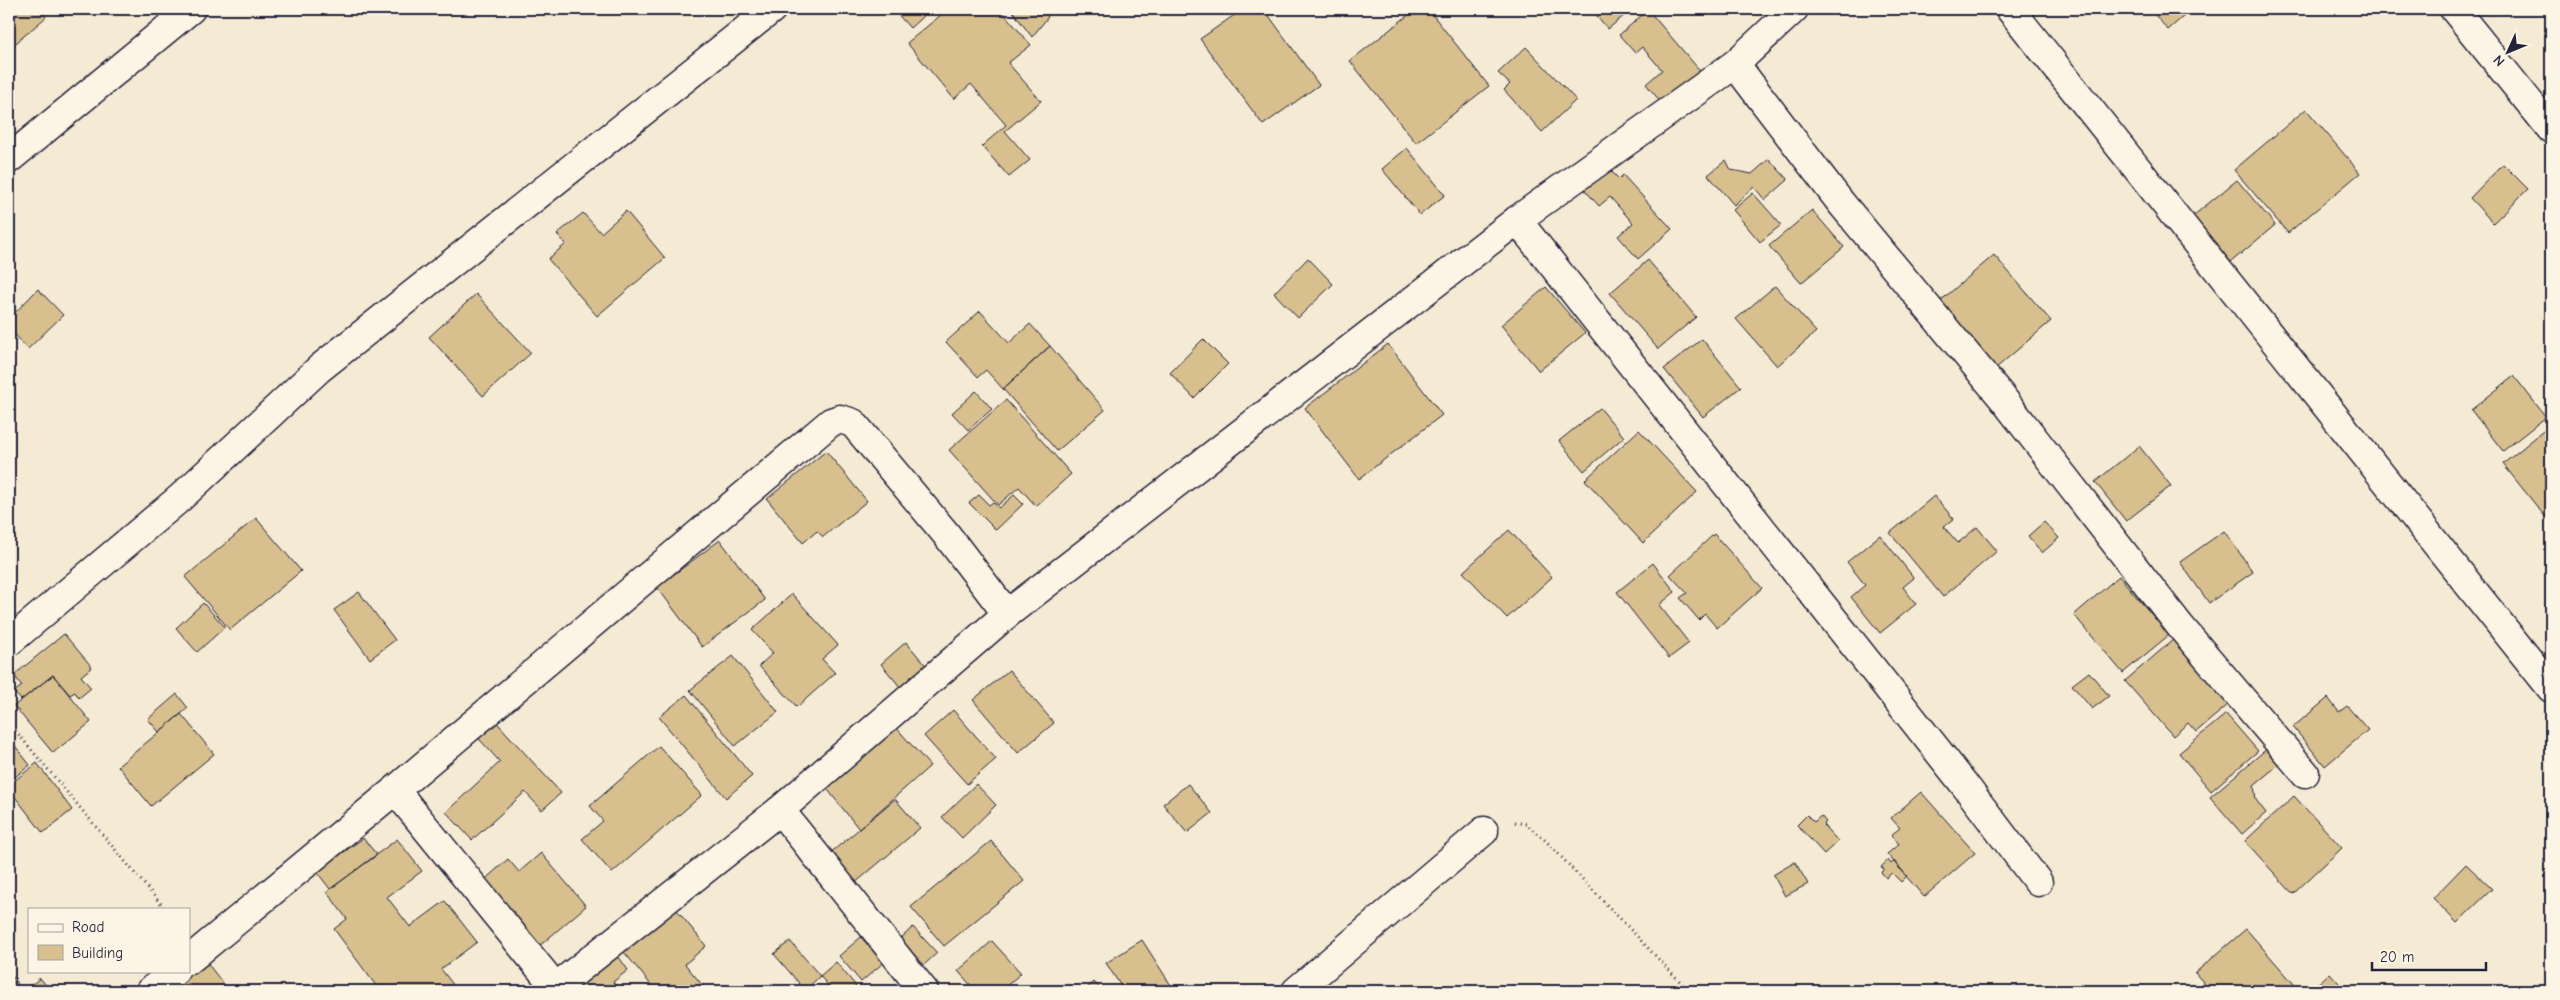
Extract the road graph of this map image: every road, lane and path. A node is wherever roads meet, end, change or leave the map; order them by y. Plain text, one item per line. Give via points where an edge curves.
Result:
1 (191, 9) edge
2 (772, 9) edge
3 (1794, 9) edge
4 (2010, 9) edge
5 (2454, 9) edge
6 (1735, 64) junction
7 (2551, 129) edge
8 (9, 159) edge
9 (1517, 220) junction
10 (1006, 614) junction
11 (9, 642) edge
12 (2551, 688) edge
13 (9, 723) edge
14 (2305, 773) dead end
15 (395, 790) junction
16 (780, 810) junction
17 (1484, 831) joint
18 (2038, 882) dead end
19 (164, 908) edge
20 (190, 959) edge
21 (174, 972) edge
22 (553, 989) edge
23 (150, 991) edge
24 (924, 991) edge
25 (1296, 991) edge
26 (1689, 991) edge

1 - 8 street
2 - 11 street via 320,368 180,498
3 - 6 street
4 - 12 street
5 - 7 street
6 - 9 street
6 - 14 street via 1841,203 2001,396 2180,626
9 - 10 street
9 - 18 street
10 - 15 street via 946,534 853,423 840,419 831,422 705,527
10 - 16 street
13 - 19 path
15 - 20 street
15 - 22 street
16 - 22 street
16 - 24 street
17 - 25 street
17 - 26 path via 1505,821 1526,824
21 - 23 street

